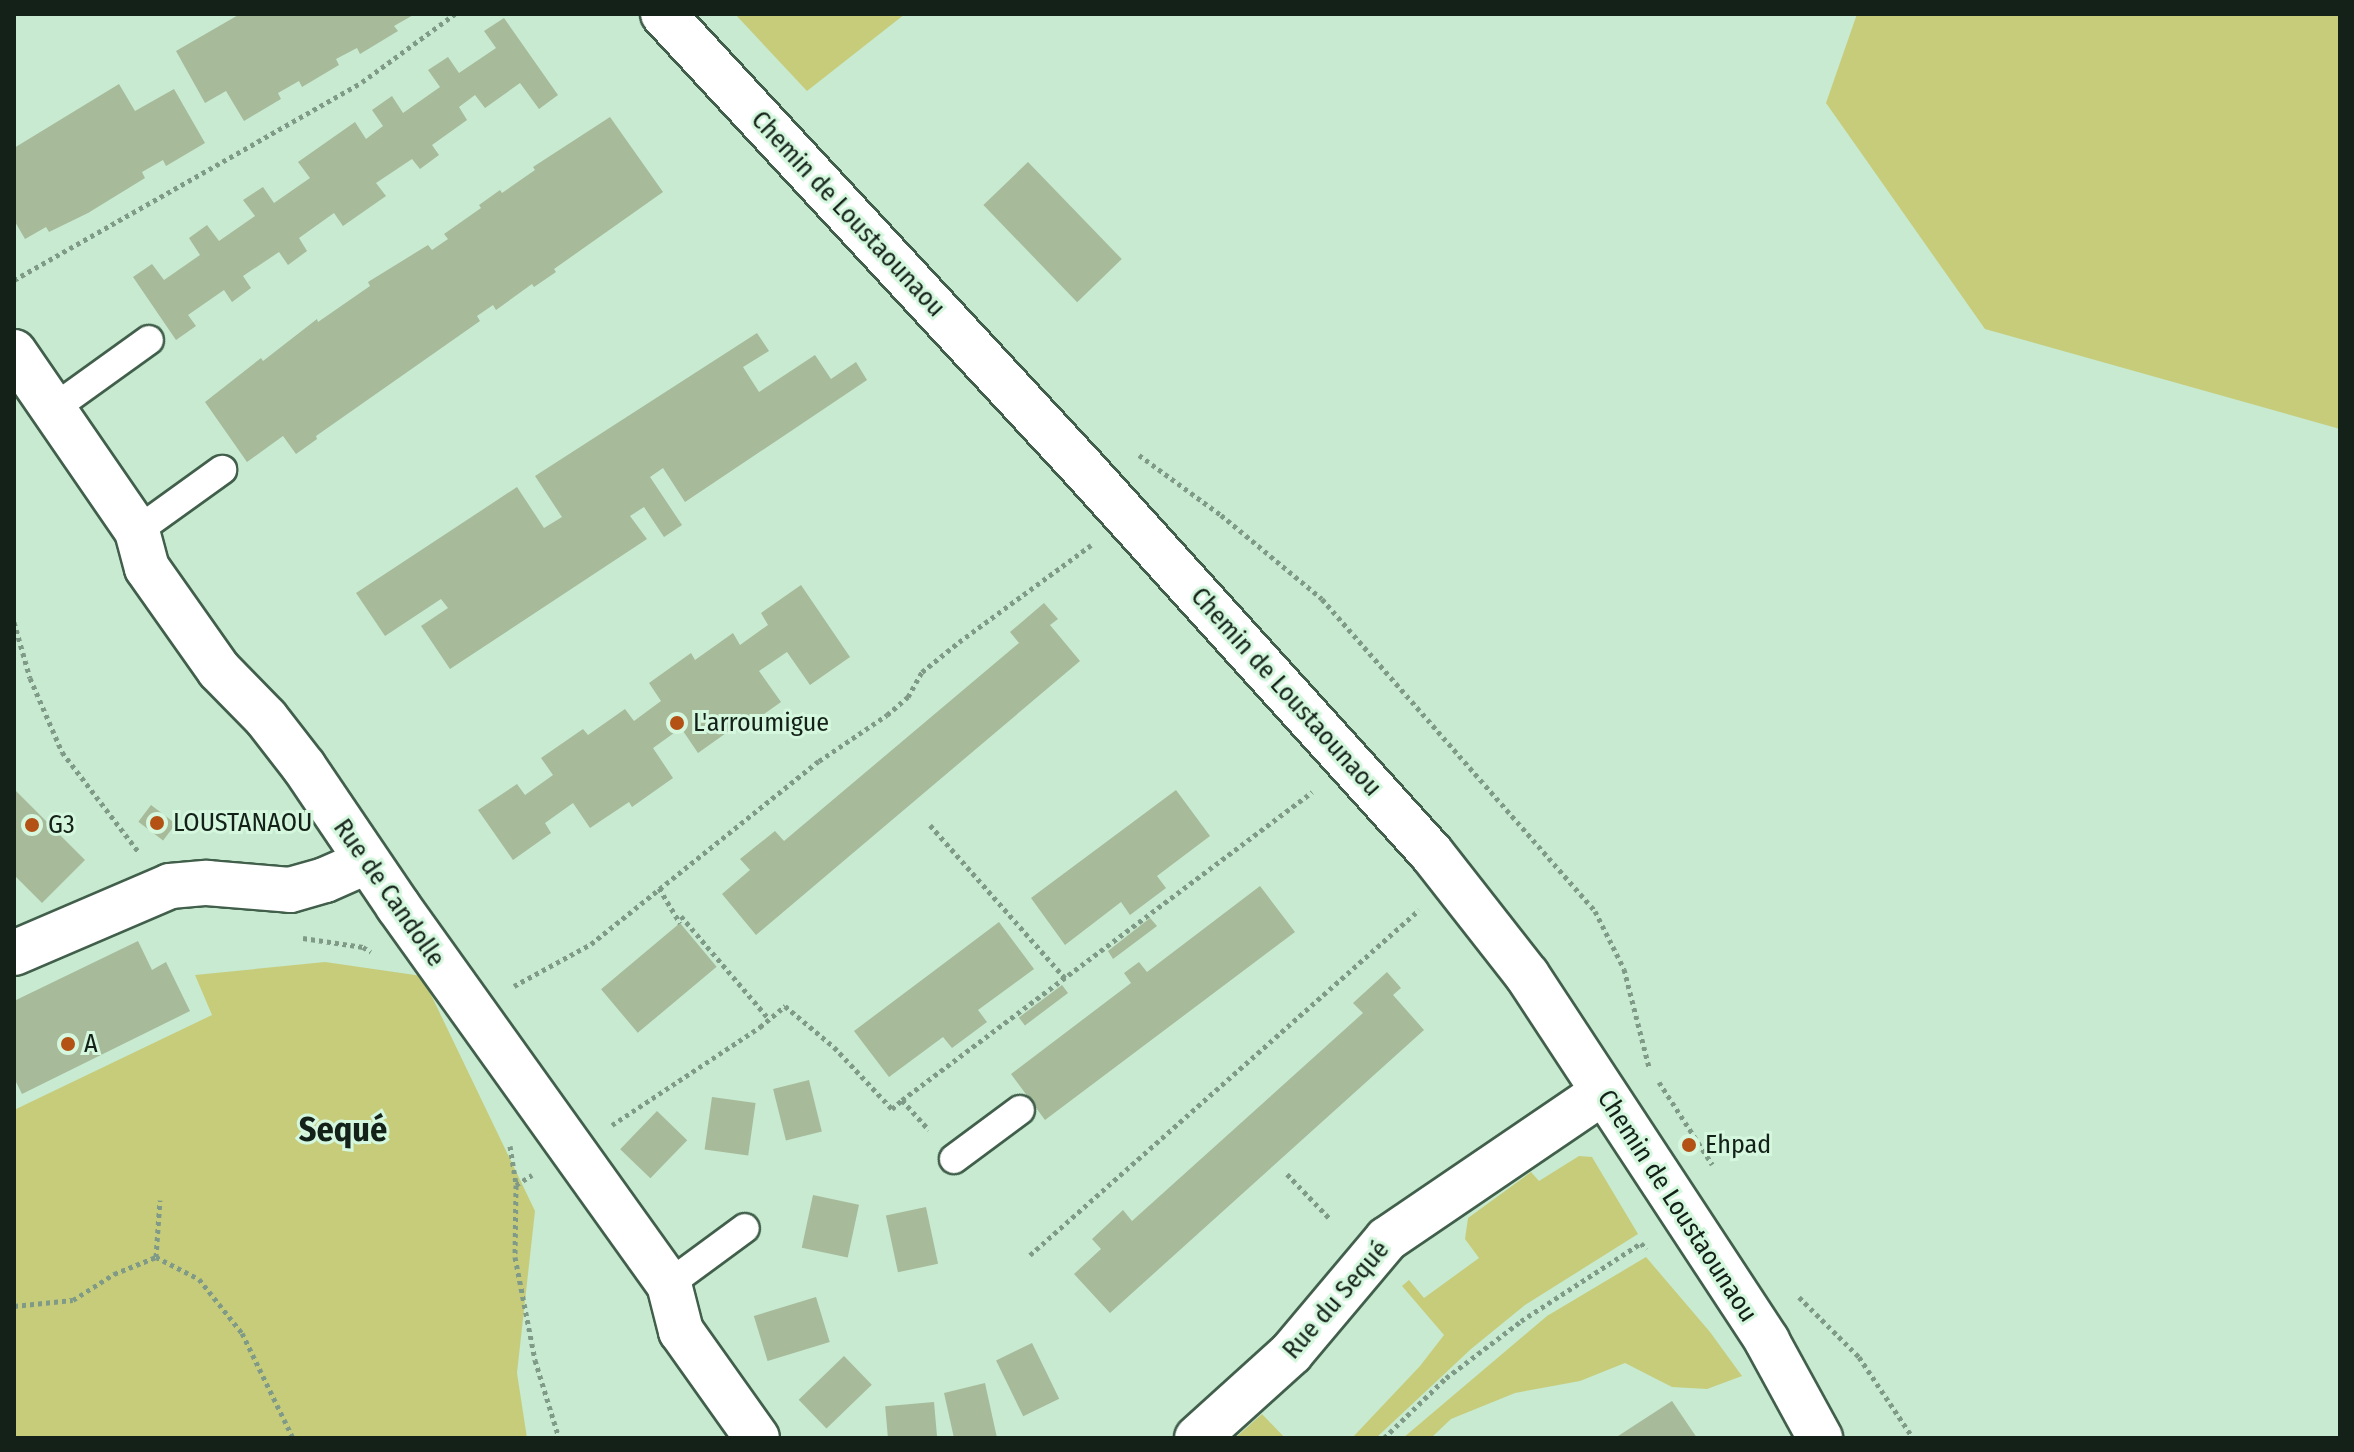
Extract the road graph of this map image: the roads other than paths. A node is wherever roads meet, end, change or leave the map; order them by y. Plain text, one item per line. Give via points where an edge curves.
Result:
1 (663, 14) edge
2 (149, 340) dead end
3 (14, 352) edge
4 (53, 409) junction
5 (222, 470) dead end
6 (137, 531) junction
7 (366, 862) junction
8 (18, 945) edge
9 (1602, 1093) junction
10 (1020, 1110) dead end
11 (954, 1159) road end
12 (745, 1228) dead end
13 (669, 1284) junction
14 (757, 1438) edge
15 (1197, 1438) edge
16 (1820, 1438) edge

1 - 9 street, Chemin de Loustaounaou via 1432,854 1527,975
2 - 4 lane
3 - 4 street, Rue de Candolle
4 - 6 street, Rue de Candolle
5 - 6 lane
6 - 7 street, Rue de Candolle via 147,568 219,670 304,767
7 - 8 street via 290,890 207,883 170,886
7 - 13 street, Rue de Candolle
9 - 15 street, Rue du Sequé via 1387,1239 1291,1353
9 - 16 street, Chemin de Loustaounaou via 1767,1341
10 - 11 lane
12 - 13 lane
13 - 14 street, Rue de Candolle via 681,1331

